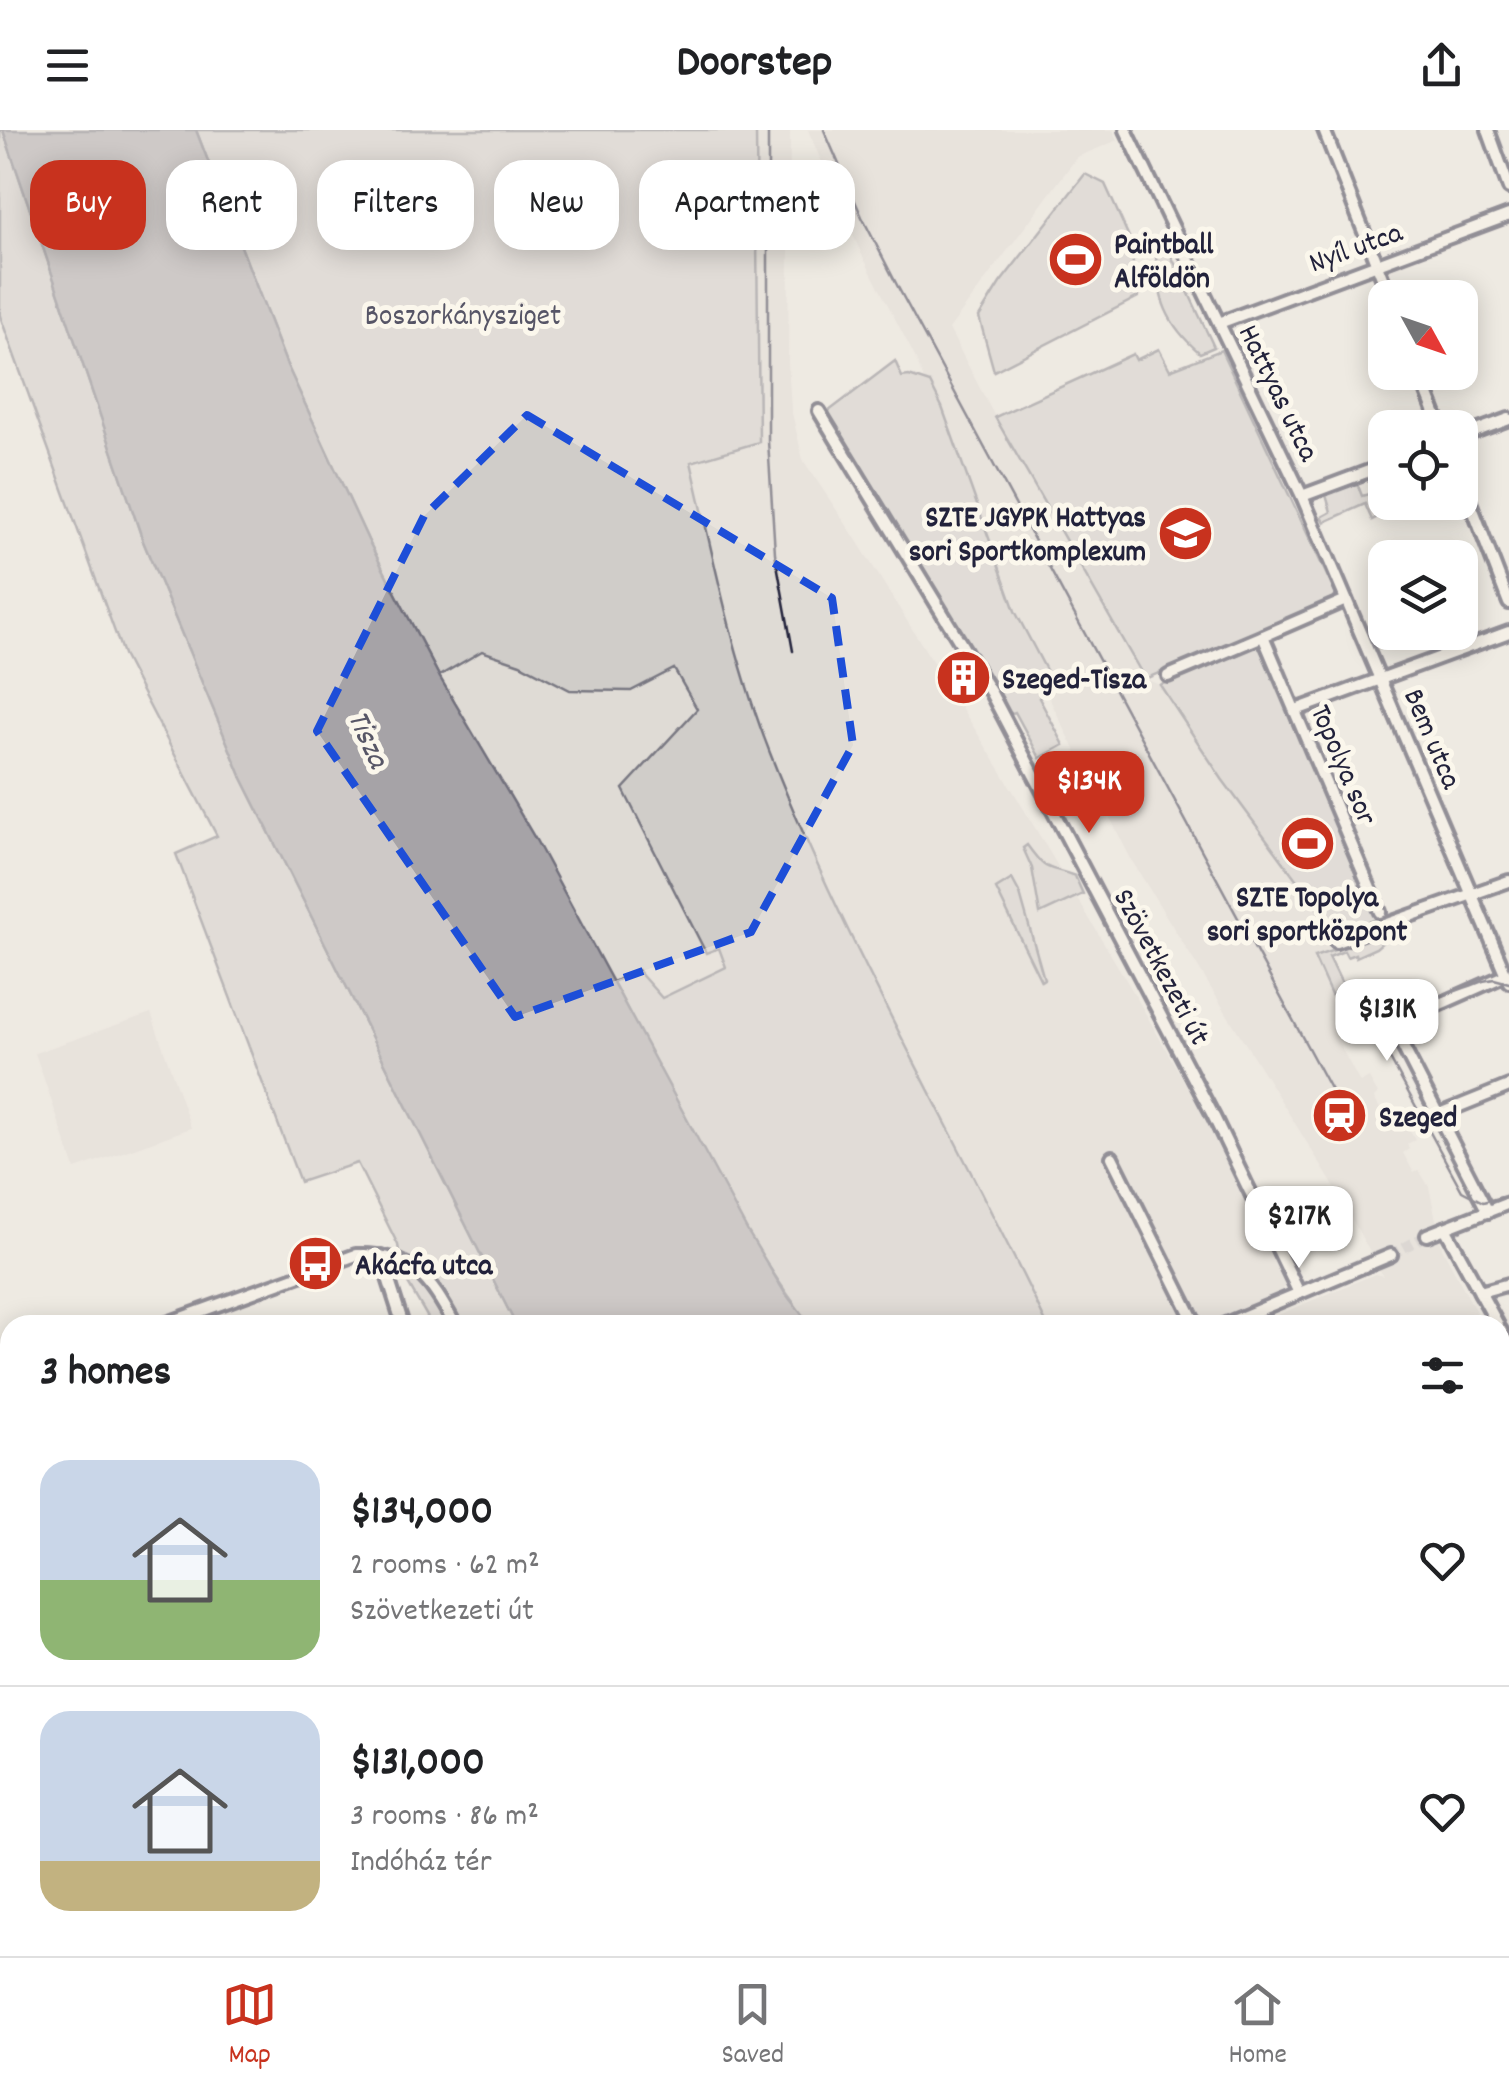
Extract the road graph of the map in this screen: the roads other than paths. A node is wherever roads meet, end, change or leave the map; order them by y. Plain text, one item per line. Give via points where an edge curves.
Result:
1 (1126, 130) edge
2 (1324, 130) edge
3 (1488, 130) edge
4 (1509, 188) edge
5 (1509, 215) edge
6 (1377, 265) junction
7 (1383, 280) edge
8 (1219, 324) junction
9 (819, 411) dead end
10 (1509, 419) edge
11 (1478, 430) edge
12 (1368, 471) edge
13 (1302, 496) junction
14 (1477, 520) edge
15 (1346, 600) junction
16 (1509, 603) edge
17 (1509, 632) edge
18 (1263, 636) junction
19 (1168, 676) dead end
20 (1382, 680) junction
21 (1296, 710) junction
22 (1509, 882) edge
23 (1474, 894) junction
24 (1380, 912) dead end
25 (1336, 942) dead end
26 (1508, 979) edge
27 (1509, 1086) edge
28 (1437, 1114) junction
29 (1112, 1157) dead end
30 (1509, 1203) edge
31 (1488, 1212) junction
32 (1445, 1228) junction
33 (1427, 1235) tunnel mouth
34 (1391, 1255) tunnel mouth
35 (381, 1256) junction
36 (1509, 1284) edge
37 (1480, 1292) junction
38 (1299, 1293) junction
39 (190, 1315) edge
40 (400, 1315) edge
41 (450, 1315) edge
42 (1191, 1315) edge
43 (1247, 1315) edge
44 (1492, 1315) edge

1 - 8 street, Hattyas utca
2 - 6 street
3 - 4 street
5 - 6 street, Nyíl utca
6 - 7 street
6 - 8 street, Nyíl utca
8 - 13 street, Hattyas utca
9 - 38 street, Szövetkezeti út via 991,693 1214,1116
10 - 11 street
12 - 13 street
13 - 15 street, Hattyas utca
14 - 16 street
15 - 18 street
15 - 20 street, Hattyas utca
17 - 20 street
18 - 19 street
18 - 21 street, Topolya sor
20 - 21 street
20 - 23 street, Bem utca
21 - 24 street, Topolya sor
22 - 23 street
23 - 25 street
23 - 26 street, Bem utca
26 - 28 street via 1410,1017 1398,1028 1398,1042
27 - 28 street
28 - 31 street
29 - 42 street
30 - 31 street
31 - 32 street
32 - 33 street
32 - 37 street
34 - 38 street
35 - 39 street via 356,1255
35 - 40 street
35 - 41 street via 420,1272
36 - 37 street
37 - 44 street
38 - 43 street

